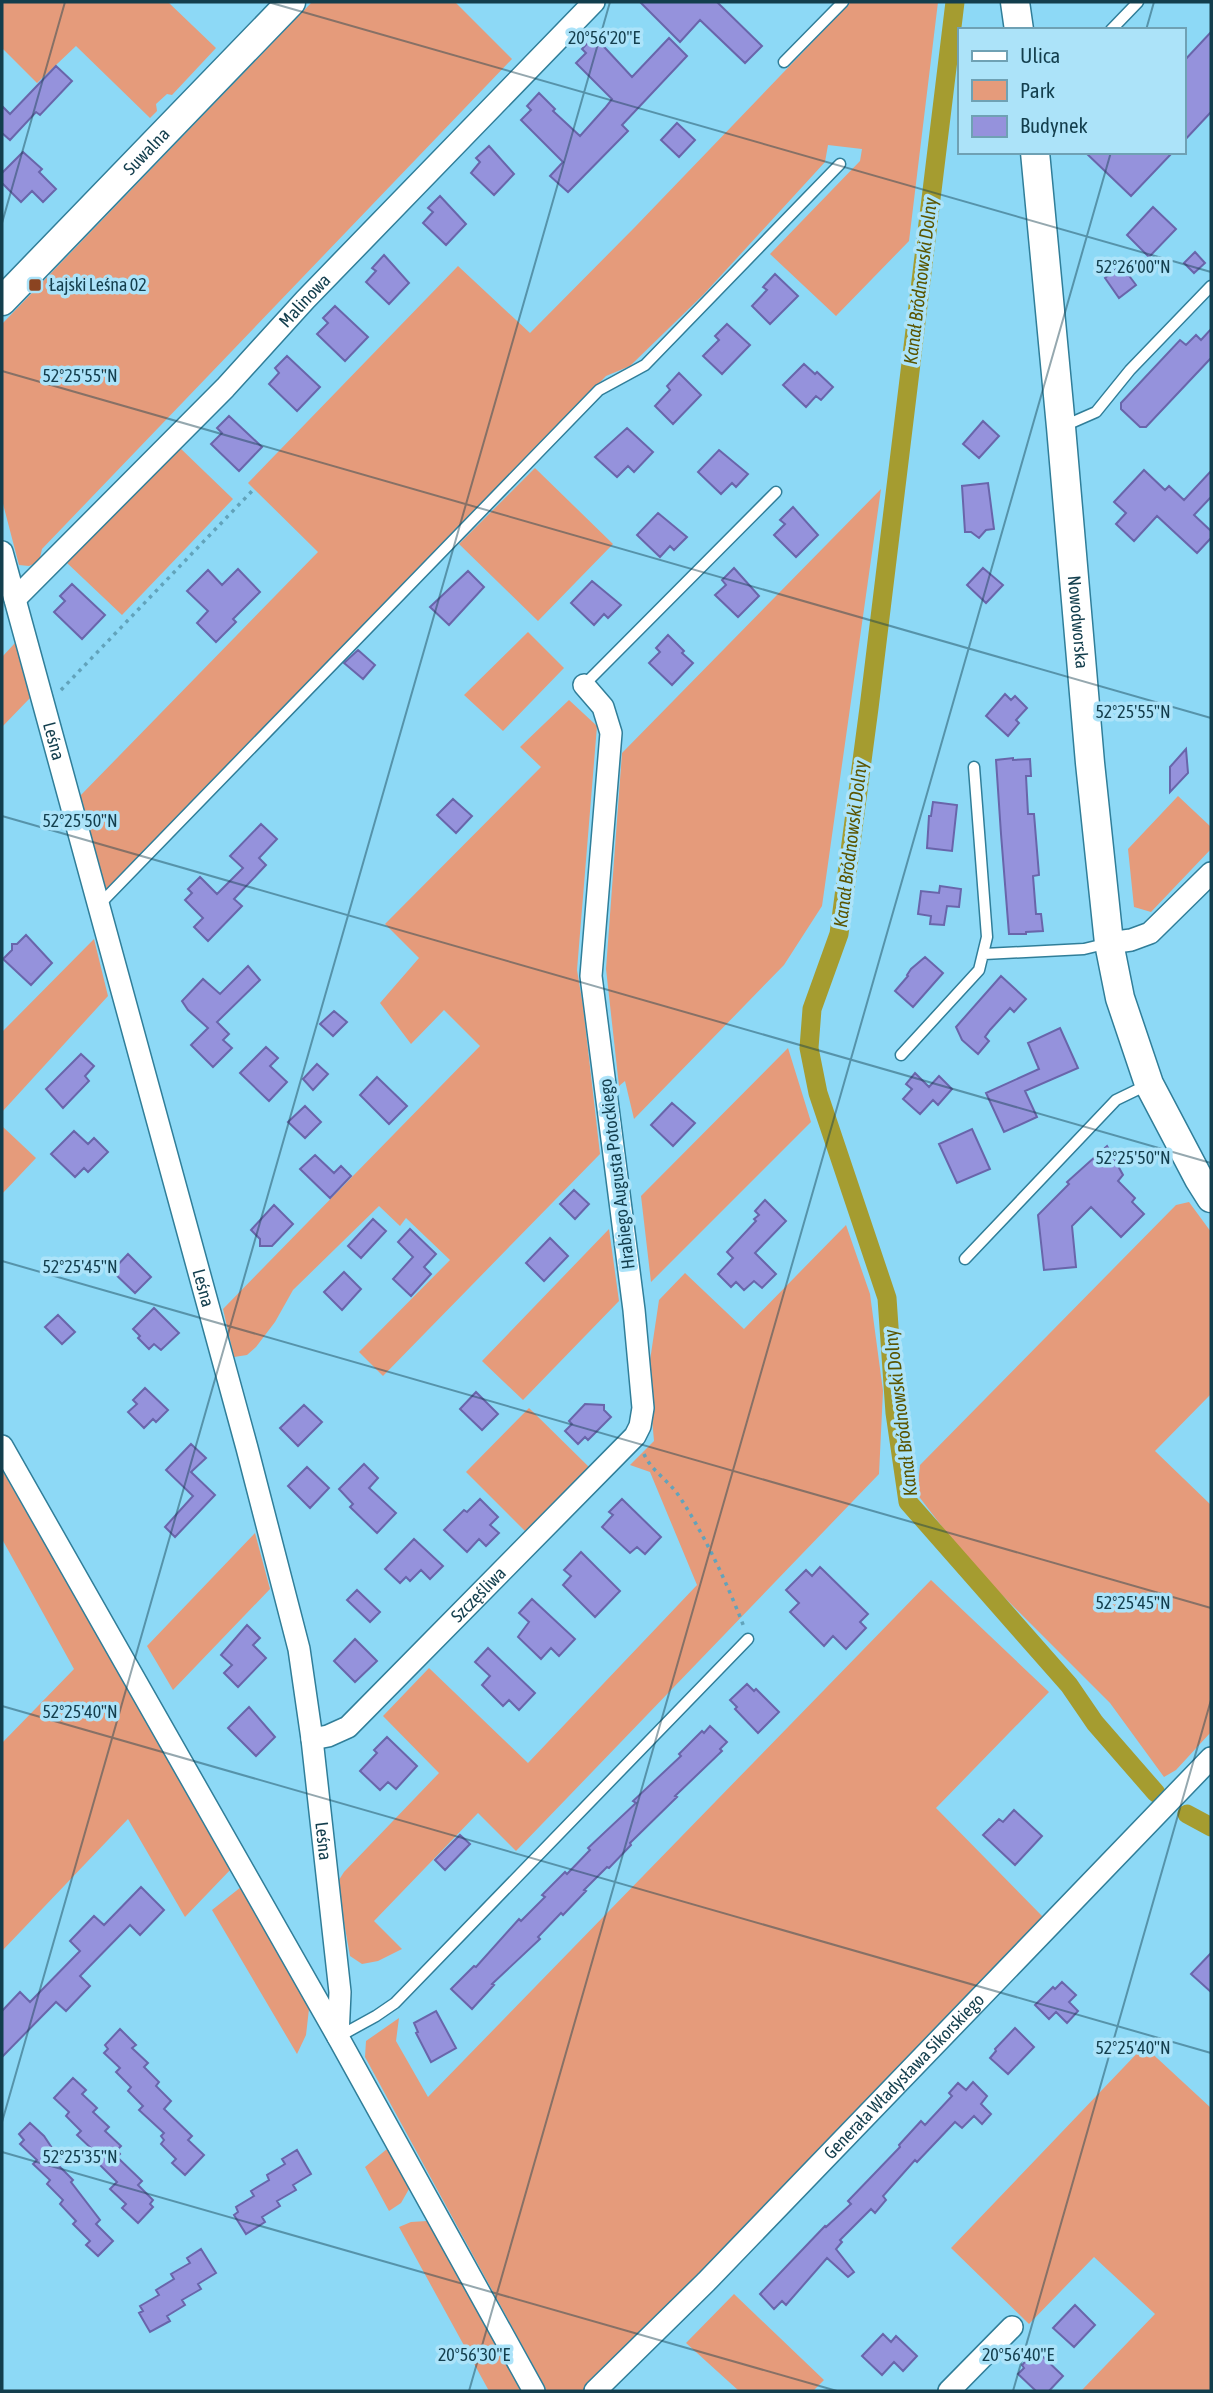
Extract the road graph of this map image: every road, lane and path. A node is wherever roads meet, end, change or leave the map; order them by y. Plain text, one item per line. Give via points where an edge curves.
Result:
1 (291, 2) edge
2 (594, 2) edge
3 (843, 2) edge
4 (1015, 2) edge
5 (1138, 2) edge
6 (1019, 28) edge
7 (1113, 28) edge
8 (784, 62) dead end
9 (1034, 154) edge
10 (840, 164) dead end
11 (1211, 286) edge
12 (2, 301) edge
13 (1061, 428) junction
14 (253, 490) dead end
15 (776, 492) dead end
16 (2, 552) edge
17 (15, 598) junction
18 (584, 685) joint
19 (44, 706) junction
20 (974, 767) dead end
21 (1211, 873) edge
22 (99, 905) junction
23 (1109, 943) junction
24 (984, 954) junction
25 (901, 1055) dead end
26 (1149, 1084) junction
27 (1211, 1198) edge
28 (965, 1259) dead end
29 (635, 1436) junction
30 (2, 1446) edge
31 (748, 1639) joint
32 (312, 1738) junction
33 (1211, 1758) edge
34 (338, 2037) junction
35 (1012, 2327) dead end
36 (534, 2391) edge
37 (595, 2391) edge
38 (950, 2391) edge

1 - 12 main road, Suwalna
2 - 17 street, Malinowa via 225,388
3 - 8 lane
4 - 6 main road
5 - 7 lane
9 - 13 main road, Nowodworska
10 - 22 lane via 646,365 599,390
11 - 13 lane via 1096,412
13 - 23 main road, Nowodworska
14 - 19 path
15 - 18 lane
16 - 17 street, Leśna
17 - 19 street, Leśna
18 - 29 street, Hrabiego Augusta Potockiego via 603,707 611,733 592,976 634,1310 643,1408
19 - 22 street, Leśna
20 - 24 lane via 987,937
21 - 23 street via 1150,933
22 - 32 street, Leśna via 293,1623
23 - 24 lane
23 - 26 main road, Nowodworska via 1120,998
24 - 25 lane via 979,970
26 - 27 main road, Nowodworska
26 - 28 lane via 1116,1100
29 - 31 path via 649,1466 668,1480 701,1533
29 - 32 street, Szczęśliwa via 348,1727
30 - 34 street
31 - 34 lane via 395,2003
32 - 34 street, Leśna via 340,1992
33 - 37 street, Generała Władysława Sikorskiego via 706,2282
34 - 36 street
35 - 38 street

